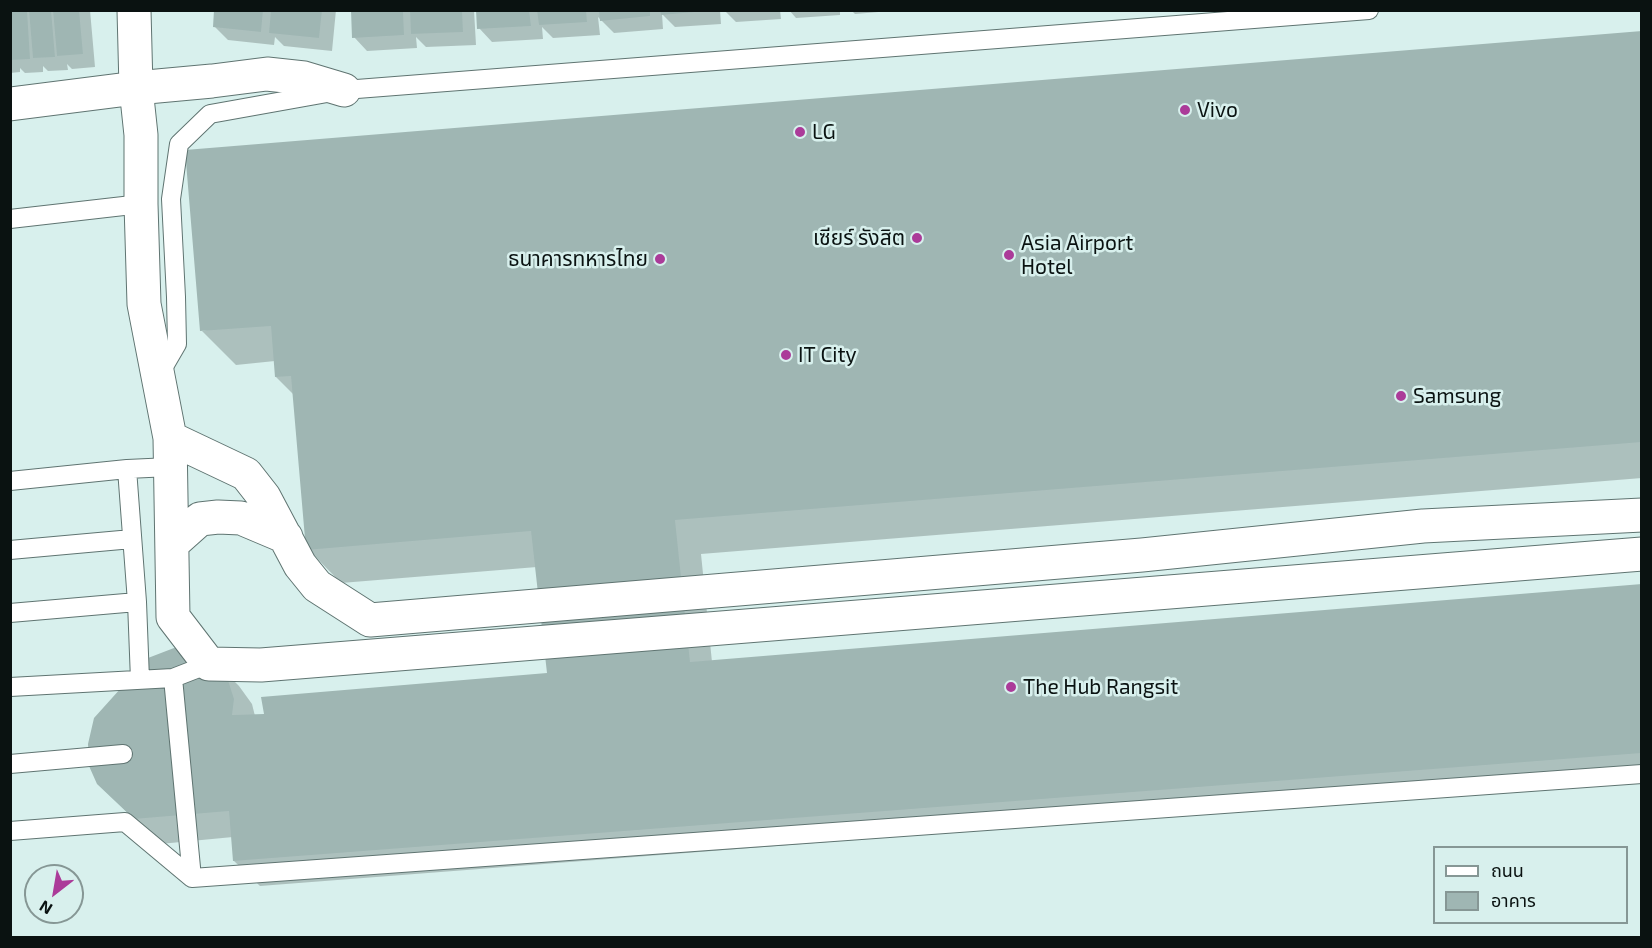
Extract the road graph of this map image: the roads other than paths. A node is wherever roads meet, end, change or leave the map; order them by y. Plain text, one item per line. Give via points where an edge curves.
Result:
1 (134, 10) edge
2 (1369, 10) edge
3 (136, 88) junction
4 (344, 90) junction
5 (10, 104) edge
6 (141, 204) junction
7 (10, 219) edge
8 (158, 376) junction
9 (170, 453) junction
10 (127, 469) junction
11 (10, 481) edge
12 (1641, 515) edge
13 (286, 537) junction
14 (132, 538) junction
15 (172, 544) junction
16 (10, 550) edge
17 (1641, 554) edge
18 (137, 602) junction
19 (10, 613) edge
20 (209, 664) junction
21 (173, 678) junction
22 (140, 680) junction
23 (10, 687) edge
24 (123, 754) dead end
25 (10, 764) edge
26 (1641, 774) edge
27 (10, 831) edge
28 (192, 878) junction

1 - 3 street
2 - 4 lane
3 - 4 street via 267,74 304,78
3 - 5 street
3 - 6 street
4 - 8 lane via 210,114 179,144 171,199 177,344
6 - 7 lane
6 - 8 street via 144,304
8 - 9 street
9 - 10 lane
9 - 13 street via 246,474
9 - 15 street
10 - 11 lane
10 - 14 lane
12 - 13 street via 1424,526 1118,557 370,620 317,586 300,565
13 - 15 street via 241,518 218,517 200,519
14 - 16 lane
14 - 18 lane
15 - 20 street via 172,617
17 - 20 street via 261,665
18 - 19 lane
18 - 22 lane
20 - 21 lane
21 - 22 lane
21 - 28 lane
22 - 23 lane
24 - 25 lane
26 - 28 lane
27 - 28 lane via 125,822

